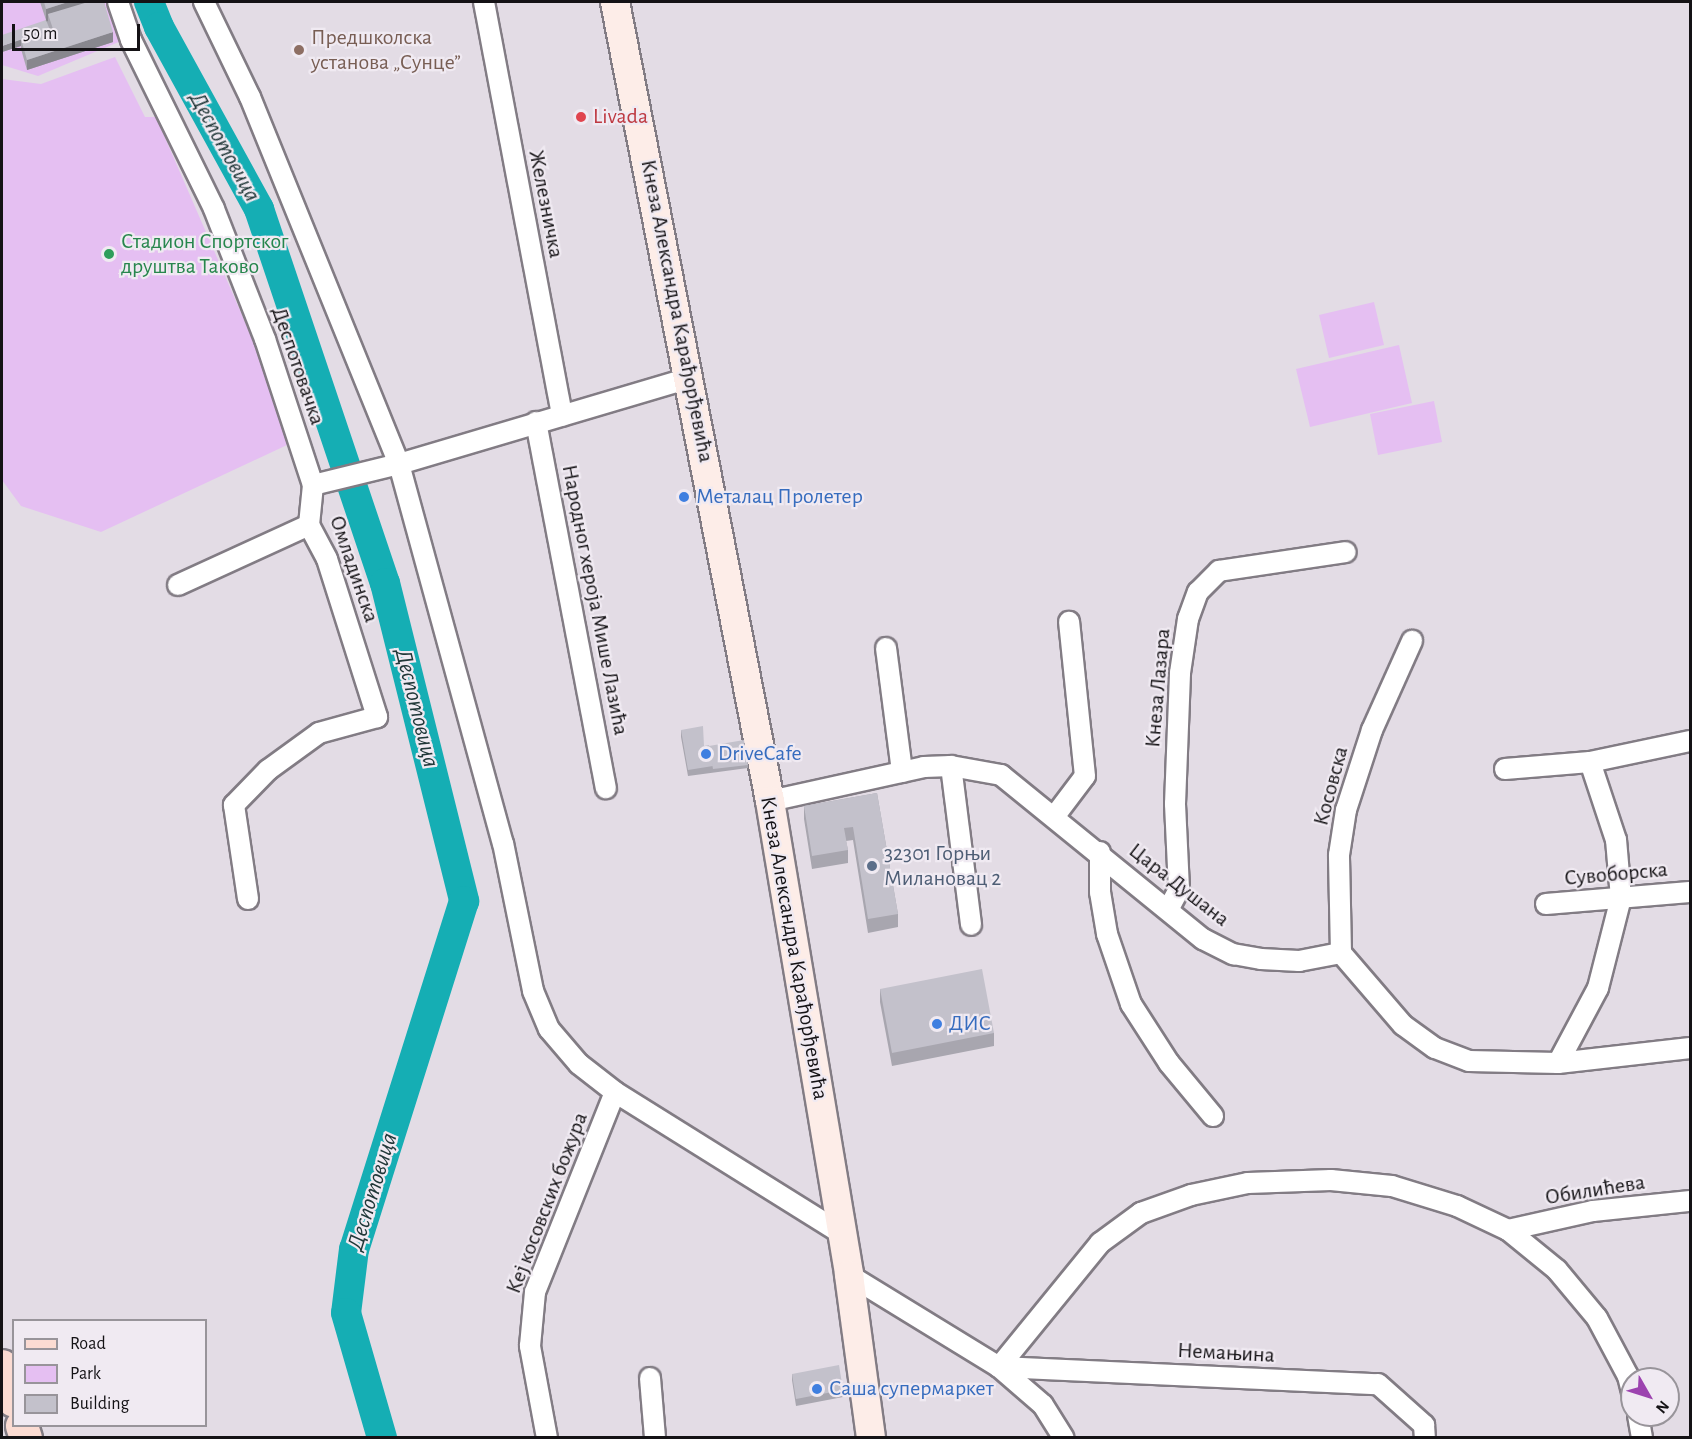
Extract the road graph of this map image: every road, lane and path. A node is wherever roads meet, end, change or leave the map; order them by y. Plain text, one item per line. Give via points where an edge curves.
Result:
1 (118, 2) edge
2 (204, 2) edge
3 (484, 2) edge
4 (615, 2) edge
5 (690, 378) junction
6 (562, 416) junction
7 (536, 422) junction
8 (399, 464) junction
9 (320, 484) junction
10 (309, 525) junction
11 (1346, 552) dead end
12 (178, 585) dead end
13 (1069, 622) dead end
14 (1412, 641) dead end
15 (886, 648) dead end
16 (1690, 741) edge
17 (1590, 762) junction
18 (951, 766) junction
19 (1505, 769) dead end
20 (902, 772) junction
21 (606, 788) dead end
22 (770, 801) junction
23 (1054, 817) junction
24 (1100, 852) junction
25 (1690, 892) edge
26 (1621, 898) junction
27 (248, 899) dead end
28 (1546, 904) dead end
29 (1168, 910) junction
30 (971, 925) dead end
31 (1341, 953) junction
32 (1690, 1048) edge
33 (1558, 1063) junction
34 (615, 1092) junction
35 (1213, 1116) dead end
36 (1690, 1201) edge
37 (1508, 1230) junction
38 (841, 1233) junction
39 (849, 1275) junction
40 (2, 1366) edge
41 (999, 1367) junction
42 (1623, 1367) edge
43 (650, 1378) dead end
44 (12, 1395) edge
45 (547, 1437) edge
46 (655, 1437) edge
47 (871, 1437) edge
48 (1064, 1437) edge
49 (1425, 1437) edge

1 - 9 street, Деспотовачка via 131,40 214,209
2 - 8 street via 277,161
3 - 6 street, Железничка
4 - 5 street, Кнеза Александра Карађорђевића
5 - 6 street
5 - 22 street, Кнеза Александра Карађорђевића
6 - 7 street
7 - 8 street
7 - 21 street, Народног хероја Мише Лазића
8 - 9 street
8 - 34 street via 503,843 533,991 549,1029 579,1064
9 - 10 street, Омладинска
10 - 12 street
10 - 27 street, Омладинска via 327,559 377,717 319,734 268,770 234,806
11 - 29 street, Кнеза Лазара via 1219,571 1198,592 1188,620 1180,673 1175,804 1179,889
13 - 23 street via 1085,776
14 - 31 street, Косовска via 1372,730 1346,810 1339,855
15 - 20 street
16 - 17 street
17 - 19 street
17 - 26 street via 1616,840
18 - 20 street, Цара Душана
18 - 23 street, Цара Душана via 1001,776
18 - 30 street
20 - 22 street, Цара Душана
22 - 38 street, Кнеза Александра Карађорђевића
23 - 24 street, Цара Душана
24 - 29 street, Цара Душана
24 - 35 street via 1100,892 1107,934 1131,1004 1169,1063
25 - 26 street, Сувоборска
26 - 28 street, Сувоборска
26 - 33 street via 1598,988
29 - 31 street, Цара Душана via 1203,939 1233,954 1299,961
31 - 33 street via 1403,1025 1435,1048 1469,1061
32 - 33 street
34 - 38 street
34 - 45 street, Кеј косовских божура via 535,1292 530,1346
36 - 37 street, Обилићева via 1593,1211
37 - 41 street via 1457,1206 1392,1186 1331,1180 1248,1183 1191,1195 1141,1213 1100,1243
37 - 42 street via 1557,1270 1597,1318
38 - 39 street, Кнеза Александра Карађорђевића
39 - 41 street
39 - 47 street, Кнеза Александра Карађорђевића
40 - 44 main road
41 - 48 street via 1042,1405
41 - 49 street, Немањина via 1378,1384 1424,1425
43 - 46 street

